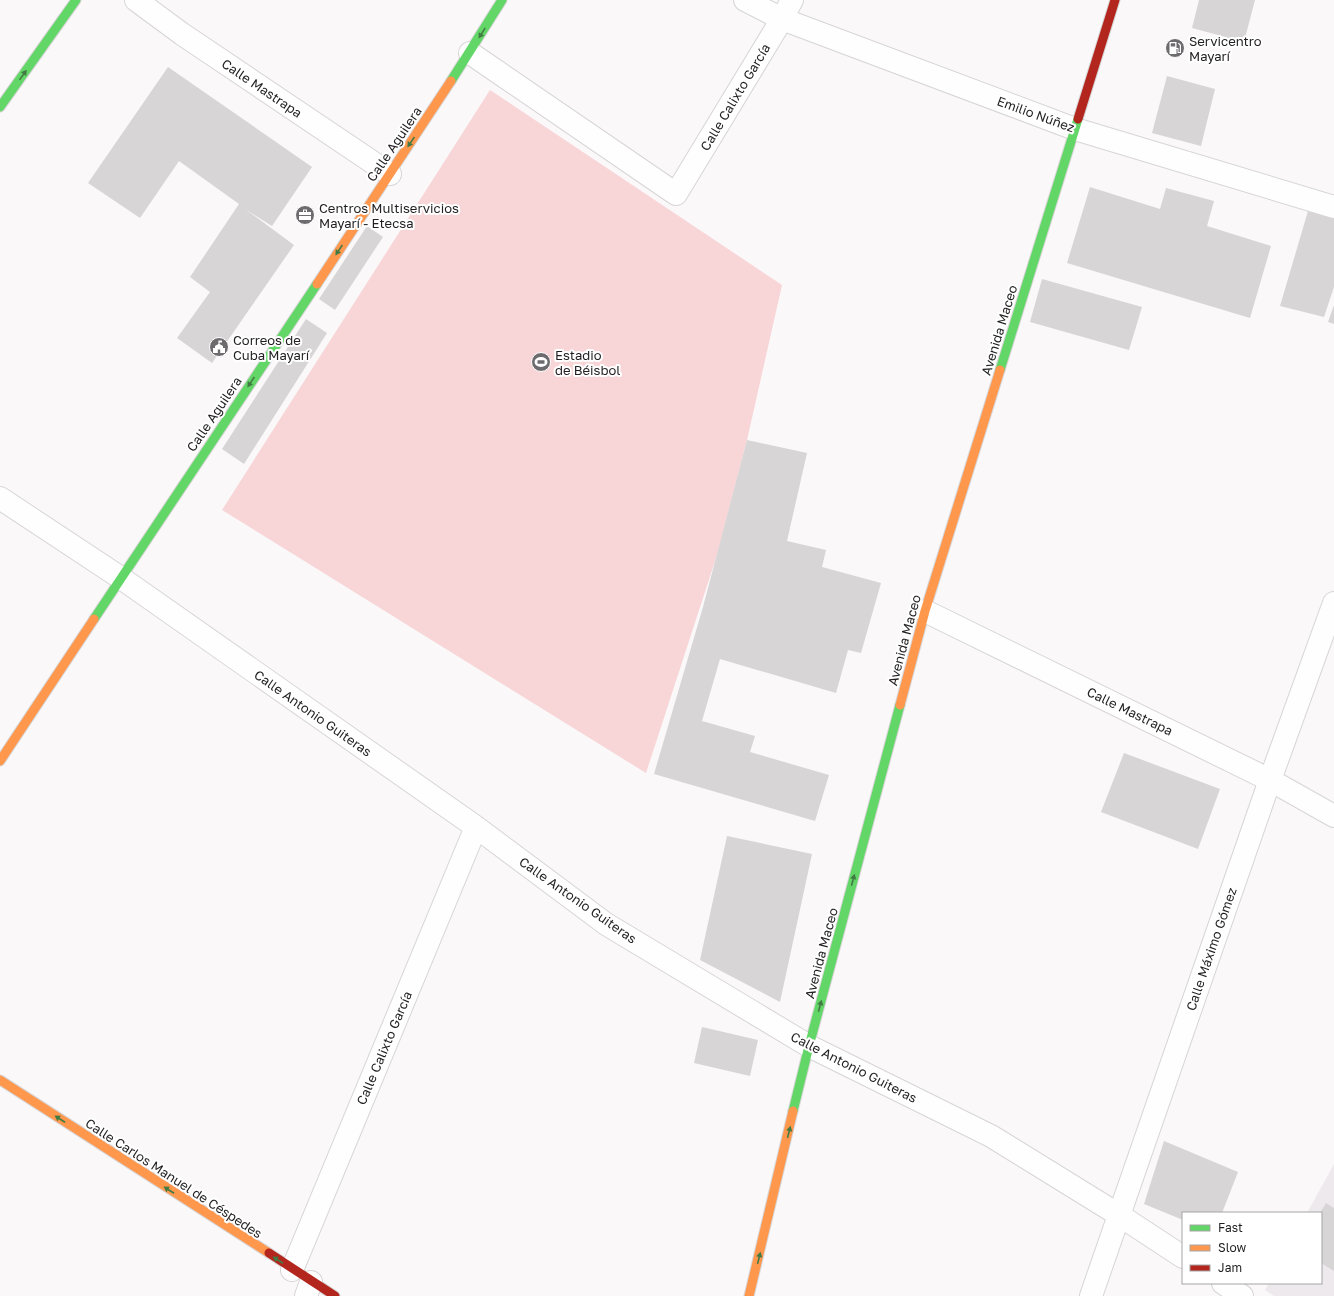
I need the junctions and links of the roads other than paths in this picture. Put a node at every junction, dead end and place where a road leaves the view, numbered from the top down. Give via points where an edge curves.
1 (76, 0) edge
2 (136, 0) edge
3 (502, 0) edge
4 (745, 0) edge
5 (792, 0) edge
6 (1115, 0) edge
7 (782, 19) junction
8 (470, 53) junction
9 (0, 107) edge
10 (1075, 129) junction
11 (390, 174) junction
12 (1334, 207) edge
13 (0, 498) edge
14 (121, 578) junction
15 (1334, 603) edge
16 (925, 611) junction
17 (0, 761) edge
18 (1270, 780) junction
19 (1334, 816) edge
20 (476, 827) junction
21 (810, 1046) junction
22 (0, 1080) edge
23 (1119, 1215) junction
24 (1182, 1256) edge
25 (292, 1270) junction
26 (1224, 1284) edge
27 (308, 1289) edge
28 (335, 1296) edge
29 (750, 1296) edge
30 (1091, 1296) edge
31 (1242, 1296) edge

9 -> 1 main road
2 - 11 street, Calle Mastrapa via 182,34
3 -> 8 main road, Calle Aguilera
4 - 7 street, Emilio Núñez
5 - 7 street, Calle Calixto García
6 - 10 main road, Avenida Maceo
7 - 8 street, Calle Calixto García via 676,194
7 - 10 street, Emilio Núñez
8 -> 11 main road, Calle Aguilera
10 - 12 street, Emilio Núñez
10 - 16 main road, Avenida Maceo
11 -> 14 main road, Calle Aguilera
13 - 14 street, Calle Antonio Guiteras
14 - 17 main road, Calle Aguilera
14 - 20 street, Calle Antonio Guiteras
15 - 18 street, Calle Máximo Gómez
16 - 18 street, Calle Mastrapa
21 -> 16 main road, Avenida Maceo
18 - 19 street, Calle Mastrapa
18 - 23 street, Calle Máximo Gómez
20 - 21 street, Calle Antonio Guiteras via 606,924
20 - 25 street, Calle Calixto García
21 - 23 street, Calle Antonio Guiteras via 991,1136
29 -> 21 main road, Avenida Maceo
25 -> 22 main road, Calle Carlos Manuel de Céspedes
23 - 24 street, Calle Antonio Guiteras
23 - 30 street, Calle Máximo Gómez
25 - 27 main road, Calle Carlos Manuel de Céspedes
26 - 31 street
27 - 28 main road, Calle Carlos Manuel de Céspedes

